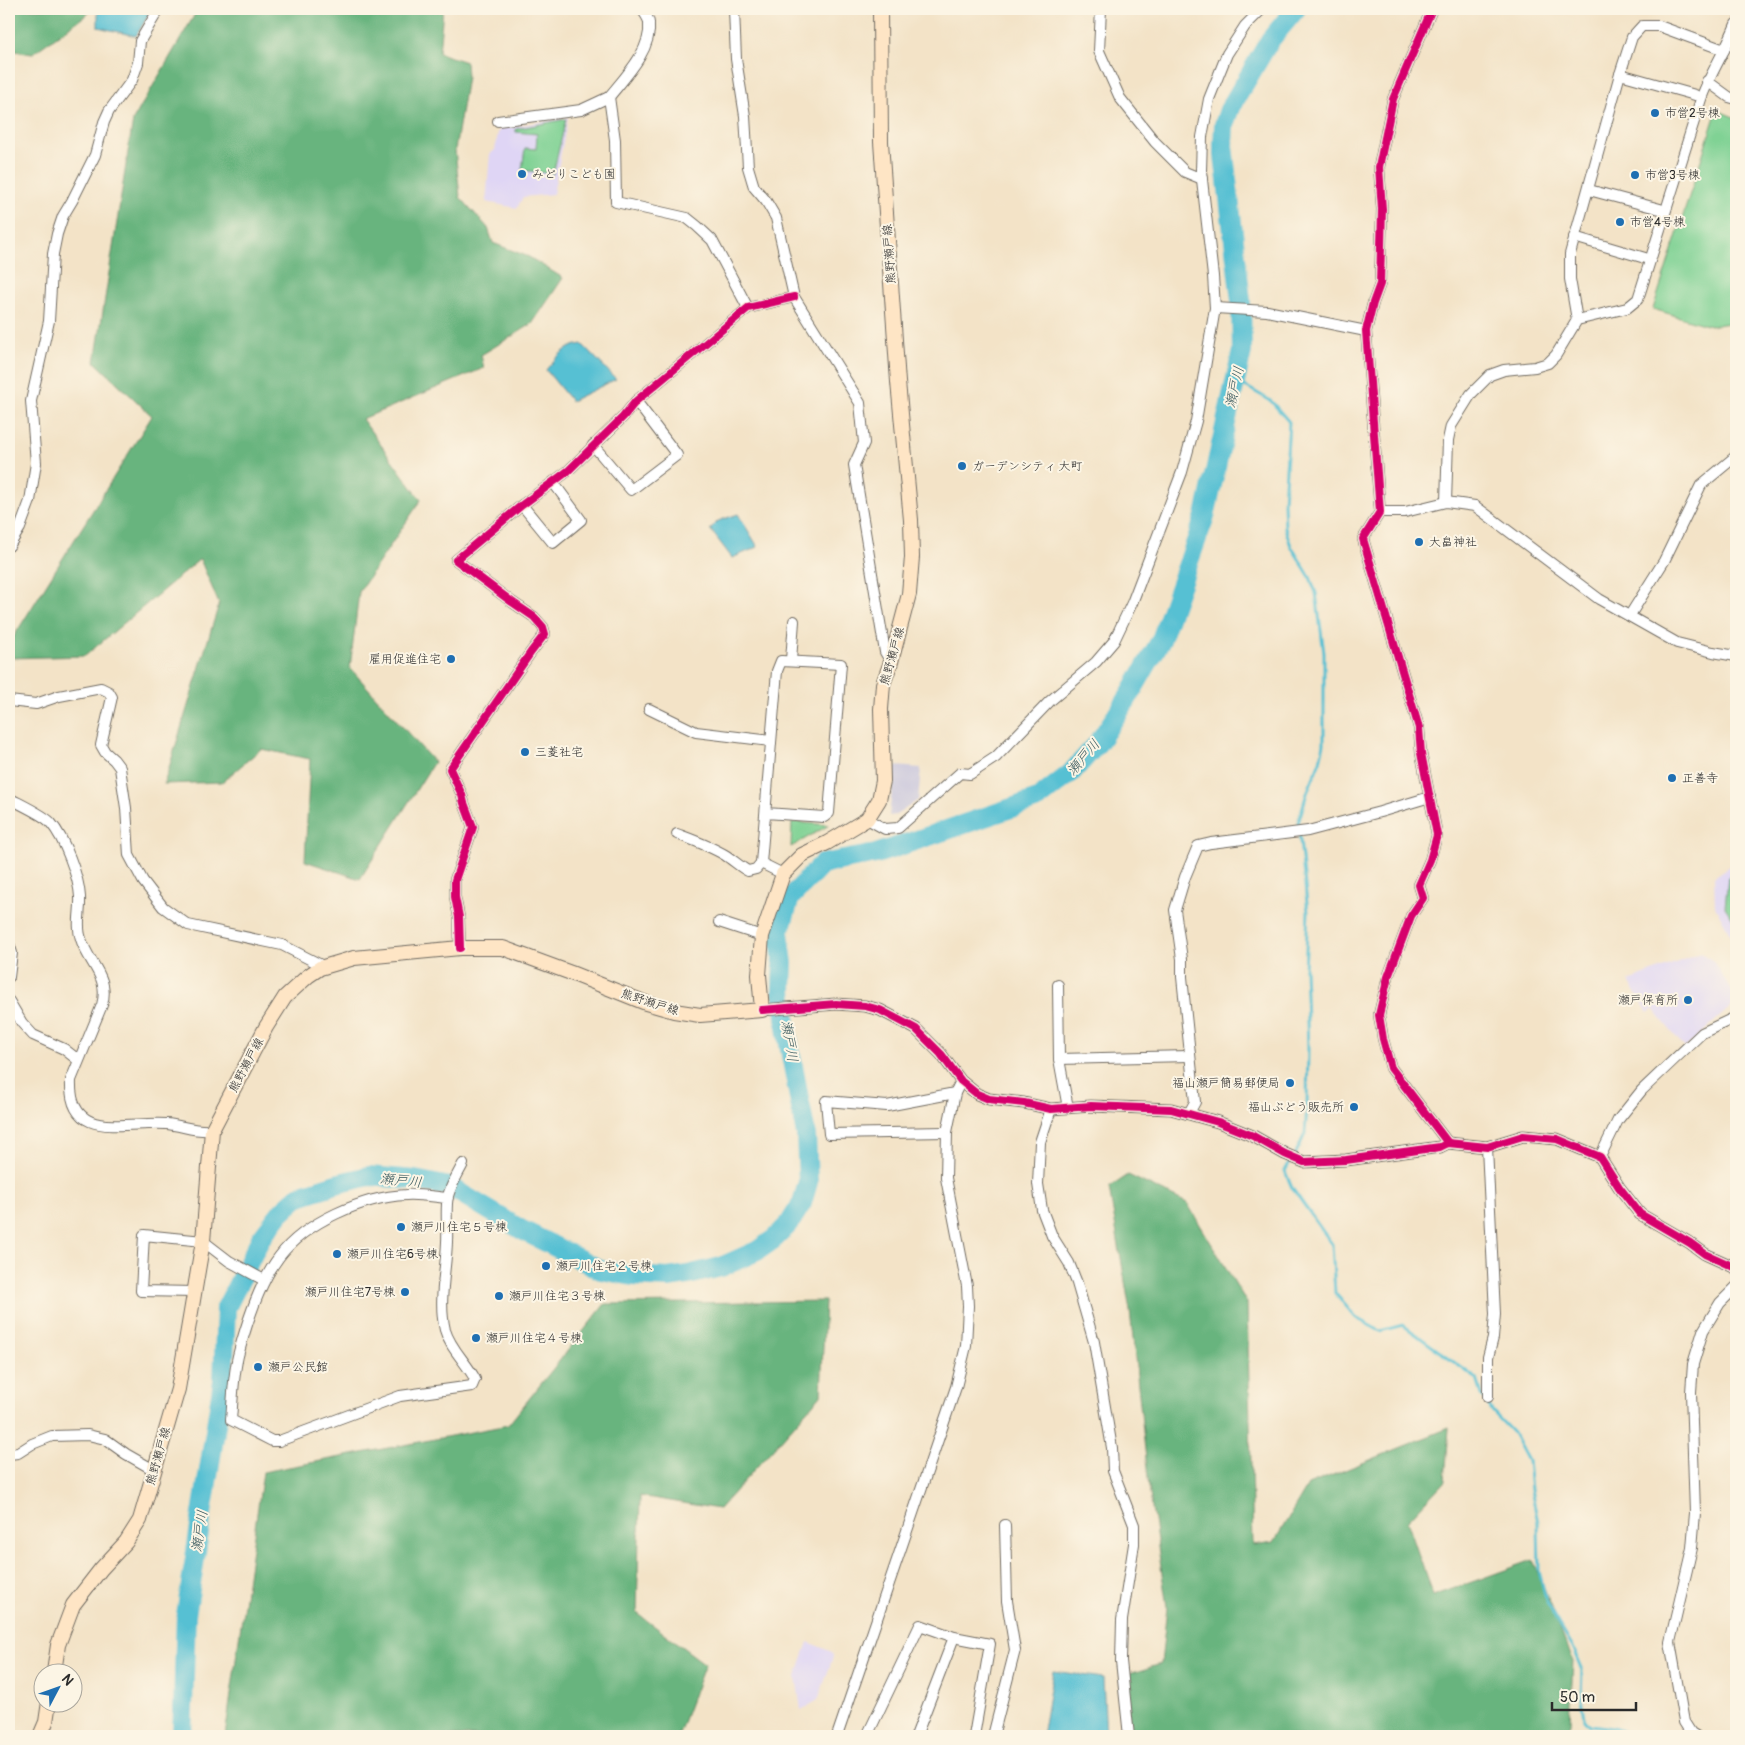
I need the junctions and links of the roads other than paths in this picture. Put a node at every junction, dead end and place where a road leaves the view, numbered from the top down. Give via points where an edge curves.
1 (159, 9) edge
2 (642, 9) edge
3 (734, 9) edge
4 (880, 9) edge
5 (1101, 9) edge
6 (1262, 9) edge
7 (1432, 9) edge
8 (1736, 24) edge
9 (1724, 50) junction
10 (1620, 74) junction
11 (1707, 81) junction
12 (1695, 96) dead end
13 (608, 97) junction
14 (1736, 99) edge
15 (498, 121) dead end
16 (1202, 179) junction
17 (1589, 190) junction
18 (1660, 209) dead end
19 (1574, 237) junction
20 (1645, 258) dead end
21 (794, 297) junction
22 (748, 308) junction
23 (1217, 308) junction
24 (1577, 320) junction
25 (1366, 331) junction
26 (636, 401) junction
27 (593, 444) junction
28 (1736, 456) edge
29 (553, 482) junction
30 (1446, 502) junction
31 (522, 505) junction
32 (1380, 512) junction
33 (9, 546) edge
34 (1630, 615) junction
35 (794, 621) dead end
36 (1736, 656) edge
37 (791, 660) junction
38 (891, 662) junction
39 (9, 702) edge
40 (649, 709) dead end
41 (771, 741) junction
42 (1430, 797) junction
43 (9, 798) edge
44 (766, 813) junction
45 (867, 818) junction
46 (677, 834) dead end
47 (761, 863) junction
48 (783, 874) junction
49 (719, 922) dead end
50 (762, 936) junction
51 (9, 944) edge
52 (460, 948) junction
53 (320, 968) junction
54 (9, 977) edge
55 (1058, 985) dead end
56 (9, 1001) edge
57 (767, 1010) junction
58 (1736, 1016) edge
59 (1189, 1056) junction
60 (1059, 1059) junction
61 (78, 1060) junction
62 (961, 1081) junction
63 (956, 1093) junction
64 (1068, 1108) junction
65 (1052, 1109) junction
66 (1189, 1113) junction
67 (212, 1130) junction
68 (948, 1132) junction
69 (1448, 1143) junction
70 (1488, 1147) junction
71 (1600, 1157) junction
72 (463, 1164) dead end
73 (449, 1194) junction
74 (203, 1241) junction
75 (1736, 1268) edge
76 (261, 1279) junction
77 (1736, 1288) edge
78 (195, 1292) junction
79 (1488, 1397) dead end
80 (9, 1454) edge
81 (154, 1470) junction
82 (1005, 1525) dead end
83 (954, 1637) junction
84 (55, 1662) edge
85 (48, 1712) edge
86 (40, 1736) edge
87 (837, 1736) edge
88 (867, 1736) edge
89 (916, 1736) edge
90 (974, 1736) edge
91 (993, 1736) edge
92 (1129, 1736) edge
93 (1696, 1736) edge

1 - 33 street via 140,41 132,80 109,111 95,155 57,234 49,321 31,401 36,463 30,501
2 - 13 street via 649,22 646,46
3 - 21 street via 748,167 754,187 776,218
4 - 38 main road, 熊野瀬戸線 via 881,142 912,557 909,594
5 - 16 street via 1099,52 1120,98 1155,142 1185,172
6 - 16 street via 1245,26 1227,54 1209,99 1202,137
7 - 25 street via 1393,99 1379,167 1382,209 1380,284
8 - 9 street
9 - 10 street via 1659,26 1642,26 1632,37
9 - 11 street
10 - 12 street
10 - 17 street
11 - 14 street
11 - 24 street via 1638,299 1627,308
13 - 15 street via 581,110
13 - 22 street via 615,140 616,202 688,218 698,226 712,240
16 - 23 street
17 - 18 street
17 - 19 street
19 - 20 street
19 - 24 street via 1570,279
21 - 22 street
21 - 38 street via 860,403 864,443 854,465 885,652
22 - 26 street
23 - 25 street via 1263,310
23 - 45 street via 1196,421 1182,472 1132,603 1114,641 996,756 970,774 960,773 898,828 885,830
24 - 30 street via 1548,363 1490,375 1471,394 1451,426
25 - 32 street
26 - 27 street via 624,417
26 - 27 street via 678,455 631,490
27 - 29 street
28 - 34 street via 1701,486 1664,561
29 - 31 street
29 - 31 street via 581,520 553,543
30 - 32 street via 1405,512
30 - 34 street via 1475,506 1599,599
31 - 52 street via 456,560 534,616 544,627 545,634 450,769 473,826 455,880
32 - 42 street via 1363,539 1364,548 1419,728
34 - 36 street via 1677,643
35 - 37 street
37 - 41 street via 781,661 777,671
37 - 44 street via 841,664 829,813 824,817
38 - 45 main road, 熊野瀬戸線 via 883,684 883,781 879,800
39 - 53 street via 36,704 101,688 109,692 112,697 101,745 120,768 129,855 148,888 163,907 188,925 282,945 319,964
40 - 41 street via 696,732
41 - 44 street
42 - 59 street via 1308,831 1198,846 1175,910
42 - 69 street via 1437,835 1419,885 1423,898 1411,916 1388,978 1379,1015 1391,1068
43 - 61 street via 51,822 78,879 80,936 104,983 105,995
44 - 47 street
45 - 48 main road, 熊野瀬戸線 via 802,855
46 - 47 street via 728,856 748,872 756,870
47 - 48 street
48 - 50 main road, 熊野瀬戸線
49 - 50 street
50 - 57 main road, 熊野瀬戸線 via 760,975
51 - 54 street via 12,953
52 - 53 main road, 熊野瀬戸線 via 354,958
52 - 57 main road, 熊野瀬戸線 via 503,948 674,1011 700,1015
53 - 67 main road, 熊野瀬戸線 via 285,997
55 - 60 street
56 - 61 street via 33,1035 64,1049
57 - 62 street via 848,1004 880,1010 916,1029 941,1054
58 - 71 street via 1702,1033 1642,1090 1618,1120
59 - 60 street
59 - 66 street via 1195,1102
60 - 64 street
61 - 67 street via 70,1093 84,1119 106,1125 167,1124 199,1132
62 - 63 street
62 - 65 street via 989,1100
63 - 68 street
63 - 68 street via 887,1106 826,1101 829,1134
64 - 65 street
64 - 66 street via 1171,1109
65 - 92 street via 1040,1142 1038,1184 1042,1210 1080,1292 1094,1342 1113,1471 1134,1525 1122,1620 1121,1662
66 - 69 street via 1254,1136 1304,1162 1346,1160 1440,1147
67 - 74 main road, 熊野瀬戸線
68 - 87 street via 946,1178 967,1286 966,1346 956,1387
69 - 70 street
70 - 71 street via 1523,1136 1557,1139
70 - 79 street via 1495,1314 1488,1357
71 - 75 street via 1640,1214 1705,1254
72 - 73 street
73 - 76 street via 407,1194 369,1200 333,1214 304,1233 279,1256
73 - 76 street via 442,1316 451,1344 475,1379 472,1386 400,1396 272,1441 231,1420 238,1354
74 - 76 street
74 - 78 main road, 熊野瀬戸線
74 - 78 street via 144,1235 141,1291
77 - 93 street via 1720,1303 1704,1331 1693,1364 1695,1513 1692,1548 1670,1642 1684,1722
78 - 81 main road, 熊野瀬戸線 via 178,1389
80 - 81 street via 18,1453 52,1436 88,1435 104,1439
81 - 84 main road, 熊野瀬戸線 via 140,1520 126,1542 73,1605 58,1645
82 - 91 street via 1007,1601 1016,1650
83 - 88 street via 920,1625
83 - 89 street
83 - 90 street via 990,1644
85 - 86 main road

